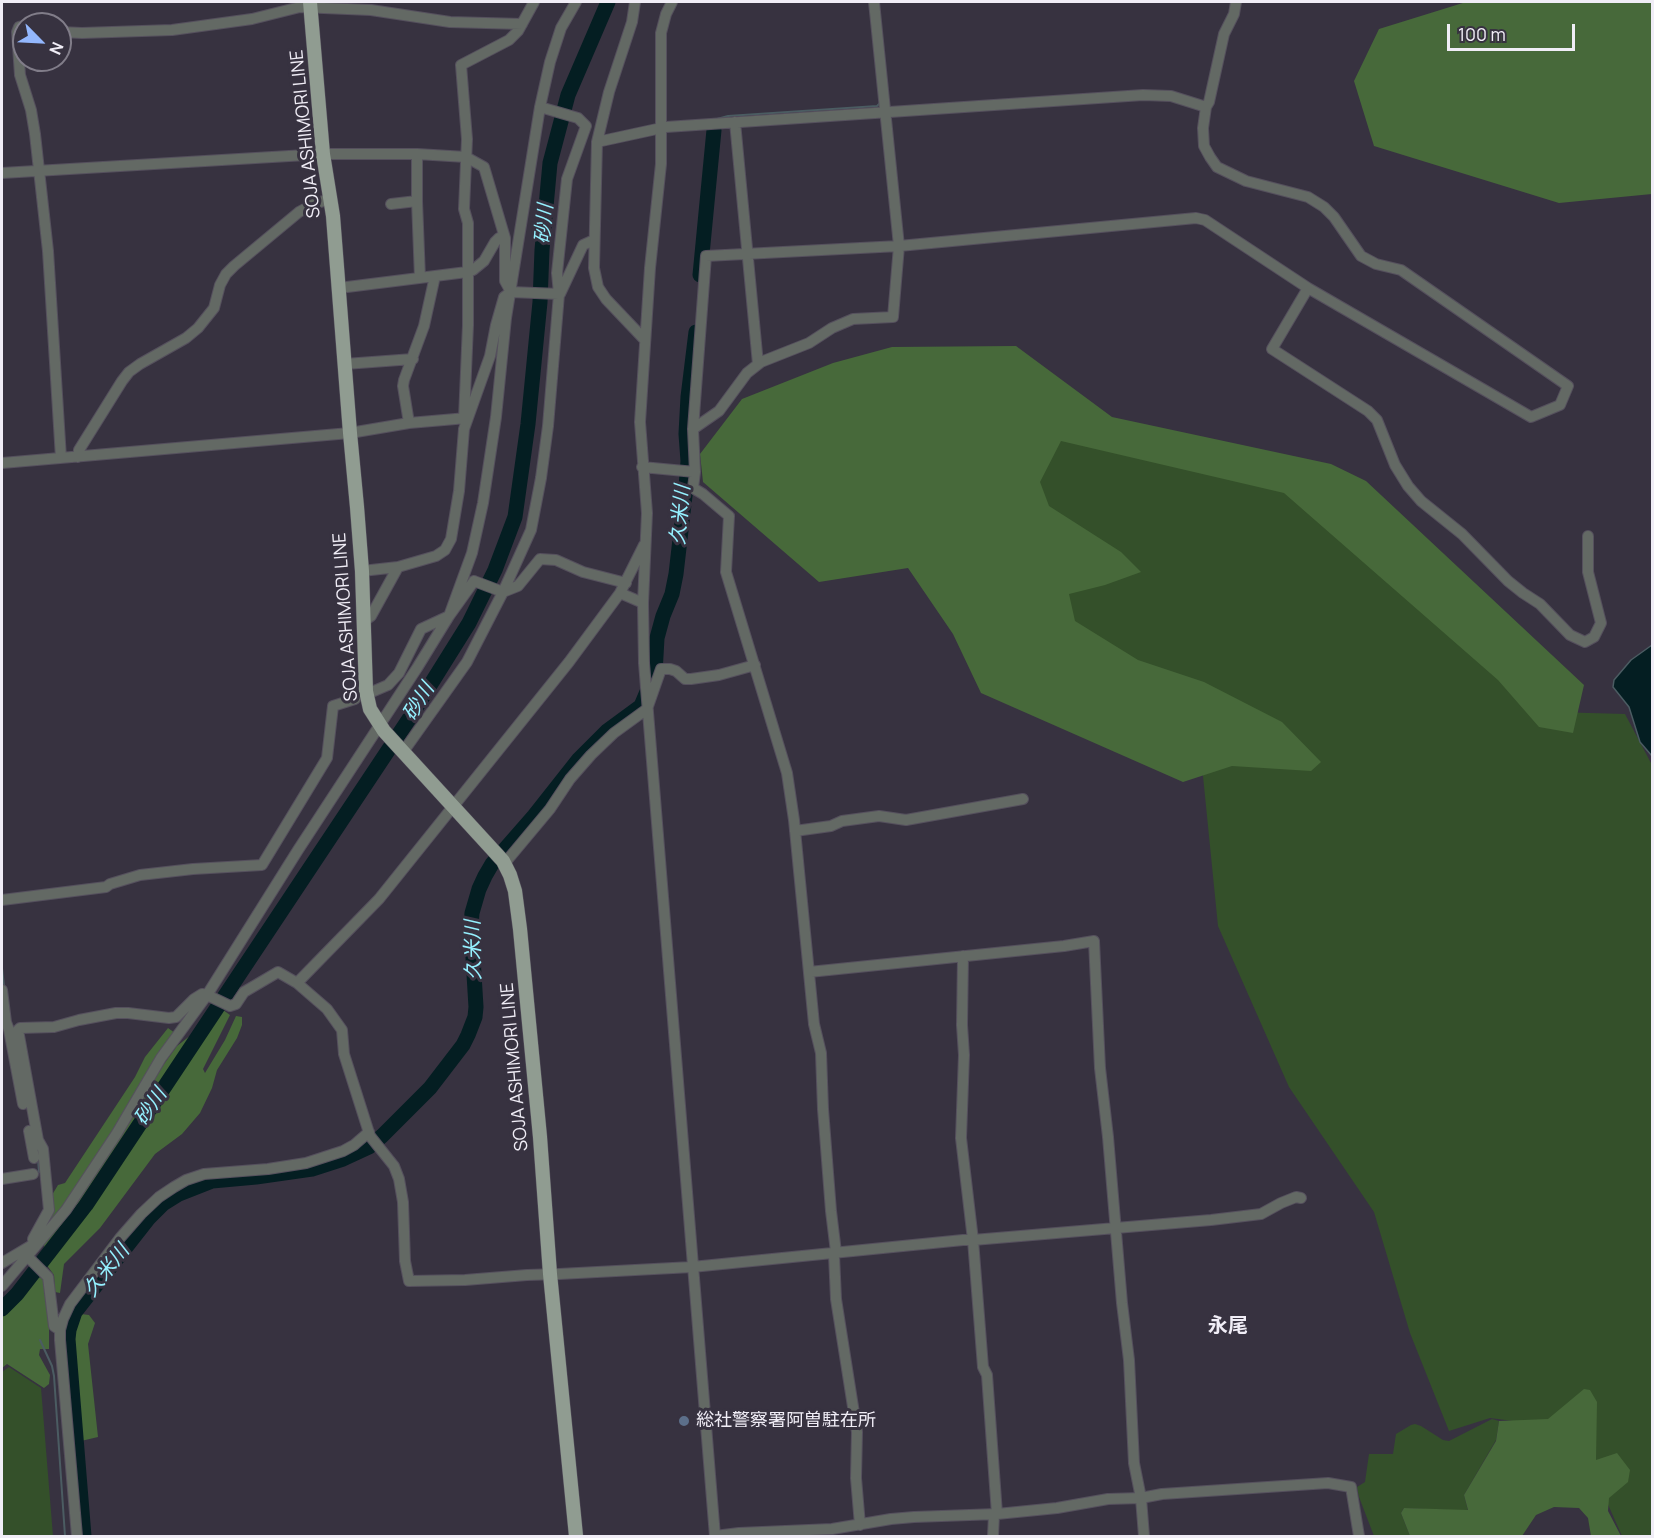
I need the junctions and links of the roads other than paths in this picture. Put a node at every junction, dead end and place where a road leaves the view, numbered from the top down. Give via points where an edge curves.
1 (534, 2) edge
2 (576, 2) edge
3 (635, 2) edge
4 (672, 2) edge
5 (874, 2) edge
6 (1236, 2) edge
7 (310, 4) edge
8 (522, 24) junction
9 (72, 33) edge
10 (20, 72) edge
11 (540, 107) junction
12 (1206, 107) junction
13 (886, 111) junction
14 (735, 122) junction
15 (586, 126) junction
16 (662, 128) junction
17 (597, 142) junction
18 (323, 154) junction
19 (417, 154) junction
20 (597, 156) junction
21 (466, 157) junction
22 (38, 171) junction
23 (2, 173) edge
24 (330, 199) junction
25 (417, 201) junction
26 (392, 204) dead end
27 (505, 238) junction
28 (594, 240) junction
29 (899, 246) junction
30 (748, 254) junction
31 (466, 272) junction
32 (435, 276) junction
33 (420, 278) junction
34 (339, 288) junction
35 (1308, 288) junction
36 (511, 292) junction
37 (560, 294) junction
38 (645, 339) junction
39 (413, 358) junction
40 (345, 364) junction
41 (758, 364) junction
42 (465, 418) junction
43 (409, 423) junction
44 (693, 429) junction
45 (350, 433) junction
46 (78, 457) junction
47 (61, 458) junction
48 (2, 463) edge
49 (642, 466) junction
50 (690, 471) junction
51 (1588, 536) dead end
52 (646, 542) junction
53 (469, 562) junction
54 (398, 567) junction
55 (362, 571) junction
56 (474, 581) junction
57 (623, 588) junction
58 (503, 592) junction
59 (643, 603) junction
60 (449, 616) junction
61 (364, 621) junction
62 (755, 664) junction
63 (374, 691) dead end
64 (355, 699) dead end
65 (647, 704) junction
66 (382, 728) junction
67 (401, 750) junction
68 (1023, 799) dead end
69 (452, 806) junction
70 (795, 831) junction
71 (501, 859) junction
72 (2, 900) edge
73 (963, 956) junction
74 (809, 972) junction
75 (297, 984) junction
76 (2, 990) edge
77 (211, 996) junction
78 (10, 1028) edge
79 (370, 1134) junction
80 (34, 1158) dead end
81 (33, 1174) dead end
82 (2, 1179) edge
83 (1301, 1198) dead end
84 (1115, 1228) junction
85 (973, 1240) junction
86 (31, 1252) junction
87 (836, 1252) junction
88 (2, 1263) edge
89 (692, 1267) junction
90 (550, 1274) junction
91 (2, 1286) edge
92 (60, 1330) junction
93 (1141, 1498) junction
94 (996, 1514) junction
95 (860, 1525) junction
96 (77, 1536) edge
97 (576, 1536) edge
98 (715, 1536) edge
99 (993, 1536) edge
100 (1144, 1536) edge
101 (1359, 1536) edge

1 - 8 street
2 - 11 street via 561,28
3 - 17 street
4 - 16 street via 662,33
5 - 13 street
6 - 12 street
7 - 8 street via 450,22
7 - 9 street via 252,19 172,30
7 - 18 main road, SOJA ASHIMORI LINE
8 - 21 street via 509,40 461,65
10 - 22 street via 31,110
11 - 15 street via 578,118
11 - 36 street
12 - 13 street via 1172,96 1143,95
12 - 35 street via 1204,146 1217,167 1246,181 1308,197 1334,217 1361,256 1401,270 1568,386 1560,405 1531,417
13 - 14 street
13 - 29 street
14 - 16 street
14 - 30 street
15 - 20 street via 581,148 584,154
15 - 37 street via 567,179 557,273
16 - 17 street
16 - 38 street
17 - 20 street
18 - 19 street
18 - 22 street
18 - 24 main road, SOJA ASHIMORI LINE
19 - 21 street
19 - 25 street
20 - 28 street
21 - 27 street via 484,167
21 - 31 street
22 - 23 street
22 - 47 street via 48,251
24 - 34 main road, SOJA ASHIMORI LINE
24 - 46 street via 299,212 234,266 220,285 214,308 198,328 129,372
25 - 26 street
25 - 33 street
27 - 31 street via 499,238 484,261
27 - 36 street via 505,281
28 - 37 street via 583,244
28 - 38 street via 598,287
29 - 30 street
29 - 35 street via 1196,218 1205,220
29 - 41 street via 893,316 853,319
30 - 41 street
30 - 44 street via 706,256
31 - 32 street
31 - 42 street
32 - 33 street
32 - 39 street
33 - 34 street
34 - 40 main road, SOJA ASHIMORI LINE
35 - 51 street via 1272,349 1368,411 1377,420 1395,465 1421,501 1462,534 1508,581 1540,604 1570,636 1585,642 1594,638 1601,623 1588,572
36 - 37 street
36 - 42 street via 504,297 489,356
36 - 53 street via 483,503
37 - 58 street via 537,499 531,530
38 - 49 street via 640,422
39 - 40 street
39 - 43 street via 403,386
40 - 45 main road, SOJA ASHIMORI LINE
41 - 44 street via 719,411
42 - 43 street
42 - 54 street via 451,539 436,556
43 - 45 street
44 - 50 street
45 - 46 street
45 - 55 main road, SOJA ASHIMORI LINE
46 - 47 street
47 - 48 street
49 - 50 street
49 - 52 street
50 - 62 street via 693,488 729,516 726,572
52 - 57 street
52 - 59 street
53 - 56 street
53 - 60 street
54 - 55 street
54 - 61 street via 371,616
55 - 61 main road, SOJA ASHIMORI LINE
56 - 58 street
56 - 60 street
57 - 58 street via 556,560 540,559 518,586
57 - 59 street
57 - 69 street via 569,662
58 - 67 street via 467,662
59 - 65 street
60 - 63 street via 422,629 399,674
60 - 66 street
61 - 66 main road, SOJA ASHIMORI LINE via 366,691 370,709
62 - 65 street via 691,679 661,669
62 - 70 street via 787,773
64 - 72 street via 333,706 327,758 262,865 140,875 106,887
65 - 71 street via 591,755 550,809
65 - 89 street
66 - 67 main road, SOJA ASHIMORI LINE
66 - 77 street via 298,850
67 - 69 main road, SOJA ASHIMORI LINE
68 - 70 street via 906,820 879,816
69 - 71 main road, SOJA ASHIMORI LINE
69 - 75 street via 379,898
70 - 74 street
71 - 90 main road, SOJA ASHIMORI LINE via 515,891 520,929
73 - 74 street
73 - 84 street via 1094,941 1100,1068
73 - 85 street via 961,1138
74 - 87 street via 821,1053
75 - 77 street via 278,972 244,992 236,1004 230,1006
75 - 79 street via 327,1009 342,1030 344,1054
76 - 78 street
77 - 78 street via 202,994 176,1017 116,1013 54,1027
77 - 86 street via 161,1058 66,1210
78 - 80 street
78 - 86 street via 43,1149 49,1210 33,1239
79 - 90 street via 399,1179 409,1281
79 - 92 street via 320,1159 268,1169 204,1174 174,1187 159,1197 120,1238 70,1304
81 - 82 street
83 - 84 street via 1261,1214
84 - 85 street
84 - 93 street via 1129,1360 1134,1463
85 - 87 street
85 - 94 street
86 - 88 street
86 - 91 street
86 - 92 street via 48,1276 54,1326
87 - 89 street
87 - 95 street via 836,1299 857,1431
89 - 90 street
89 - 98 street
90 - 97 main road, SOJA ASHIMORI LINE
92 - 96 street
93 - 94 street via 1108,1498
93 - 100 street
93 - 101 street via 1285,1485 1328,1483 1351,1487
94 - 95 street via 914,1517
94 - 99 street
95 - 98 street

